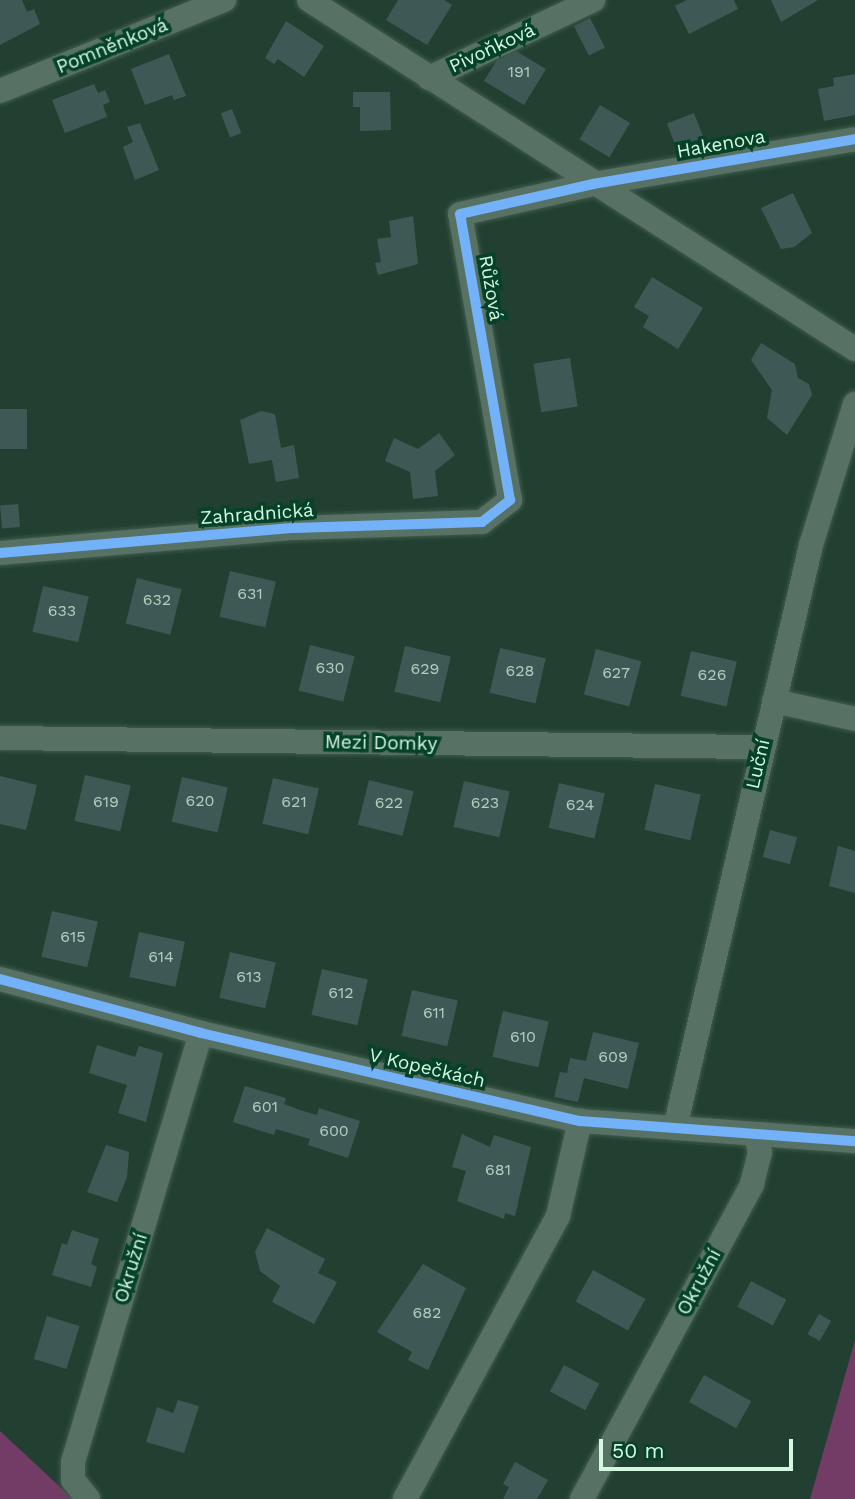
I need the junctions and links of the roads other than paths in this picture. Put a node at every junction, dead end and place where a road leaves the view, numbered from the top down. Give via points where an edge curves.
1 (224, 0) edge
2 (309, 0) edge
3 (593, 0) edge
4 (429, 78) junction
5 (0, 91) edge
6 (855, 139) edge
7 (593, 184) junction
8 (855, 349) edge
9 (855, 404) edge
10 (510, 500) joint
11 (0, 553) edge
12 (774, 701) junction
13 (855, 719) edge
14 (0, 738) edge
15 (761, 747) junction
16 (0, 979) edge
17 (201, 1033) junction
18 (580, 1121) junction
19 (675, 1128) junction
20 (756, 1135) junction
21 (855, 1141) edge
22 (88, 1499) edge
23 (405, 1499) edge
24 (582, 1499) edge

1 - 5 street, Pomněnková
2 - 4 street
3 - 4 street, Pivoňková
4 - 7 street
6 - 7 street, Hakenova
7 - 8 street
7 - 10 street, Růžová via 460,214
9 - 12 street, Luční via 811,545
10 - 11 street, Zahradnická via 482,522 293,527
12 - 13 street
12 - 15 street, Luční
14 - 15 street, Mezi Domky
15 - 19 street, Luční
16 - 17 street, V Kopečkách
17 - 18 street, V Kopečkách
17 - 22 street, Okružní via 73,1462 73,1480
18 - 19 street, V Kopečkách
18 - 23 street via 558,1216
19 - 20 street, V Kopečkách
20 - 21 street, V Kopečkách
20 - 24 street, Okružní via 760,1153 752,1184

